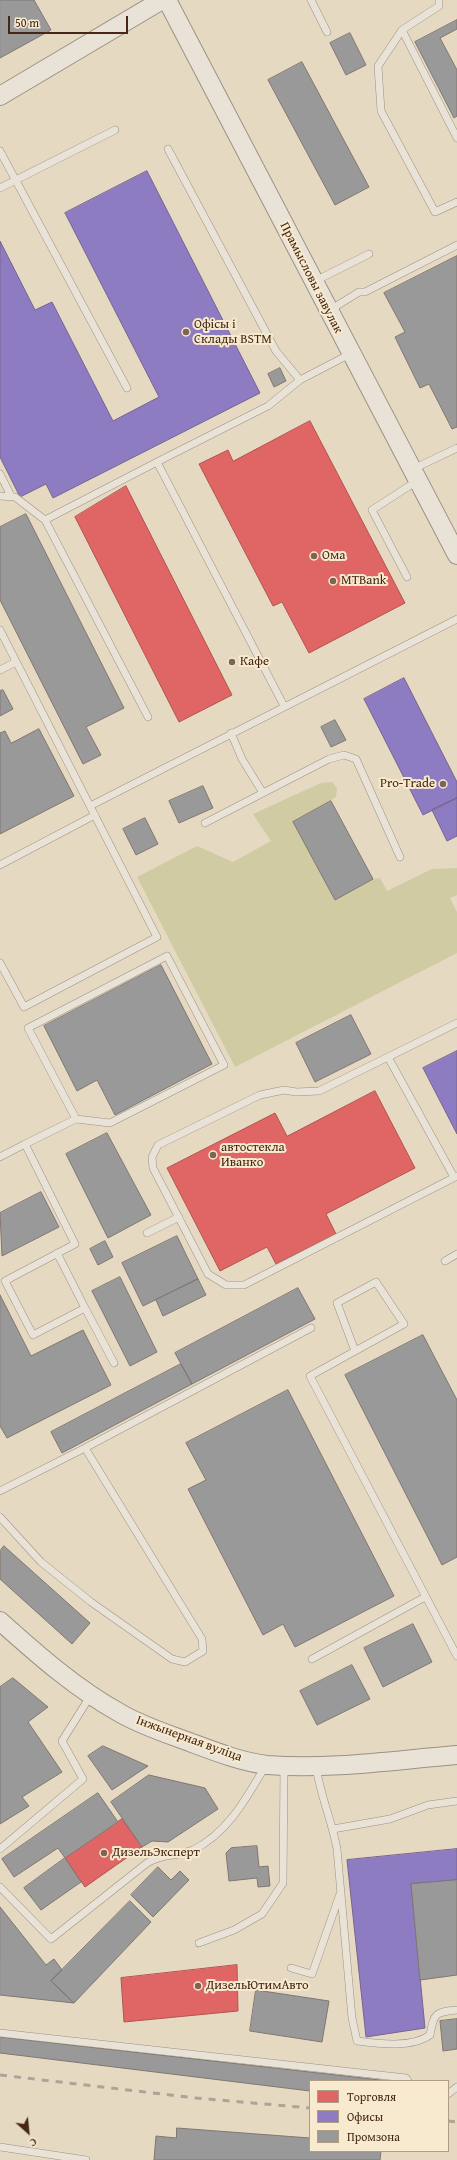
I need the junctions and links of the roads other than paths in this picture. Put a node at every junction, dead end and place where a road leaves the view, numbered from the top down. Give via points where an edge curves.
1 (162, 0) edge
2 (167, 0) edge
3 (311, 0) edge
4 (439, 0) edge
5 (402, 30) junction
6 (327, 32) dead end
7 (0, 96) edge
8 (115, 130) dead end
9 (457, 138) edge
10 (168, 148) dead end
11 (0, 151) edge
12 (16, 181) junction
13 (0, 188) edge
14 (457, 202) edge
15 (457, 245) edge
16 (369, 254) dead end
17 (313, 282) junction
18 (328, 311) junction
19 (350, 354) junction
20 (300, 380) junction
21 (127, 388) dead end
22 (457, 448) edge
23 (157, 462) junction
24 (0, 474) edge
25 (414, 475) junction
26 (0, 496) edge
27 (11, 496) junction
28 (45, 520) junction
29 (457, 555) edge
30 (407, 577) dead end
31 (457, 619) edge
32 (0, 630) edge
33 (16, 662) junction
34 (0, 670) edge
35 (284, 706) junction
36 (148, 717) dead end
37 (231, 733) junction
38 (263, 793) junction
39 (90, 806) junction
40 (95, 815) junction
41 (205, 823) dead end
42 (400, 857) dead end
43 (0, 865) edge
44 (0, 963) edge
45 (457, 1023) edge
46 (388, 1057) junction
47 (76, 1119) junction
48 (25, 1144) junction
49 (0, 1157) edge
50 (455, 1176) edge
51 (179, 1217) junction
52 (147, 1233) dead end
53 (57, 1253) junction
54 (457, 1254) edge
55 (445, 1260) dead end
56 (85, 1308) junction
57 (311, 1328) dead end
58 (355, 1351) junction
59 (114, 1363) dead end
60 (84, 1448) junction
61 (0, 1491) edge
62 (0, 1517) edge
63 (425, 1597) junction
64 (0, 1622) edge
65 (457, 1656) edge
66 (312, 1659) dead end
67 (91, 1695) junction
68 (457, 1755) edge
69 (266, 1765) junction
70 (284, 1765) junction
71 (316, 1765) junction
72 (457, 1802) edge
73 (333, 1829) junction
74 (0, 1849) edge
75 (0, 1887) edge
76 (341, 1890) junction
77 (199, 1944) dead end
78 (291, 1968) dead end
79 (457, 2010) edge
80 (0, 2033) edge
81 (407, 2080) edge
82 (457, 2087) edge
83 (449, 2093) edge
84 (0, 2147) edge
85 (52, 2157) edge
86 (86, 2160) edge

1 - 7 street
2 - 17 street, Прамысловы завулак
3 - 6 lane
4 - 5 lane via 439,6
5 - 9 lane
5 - 14 lane via 378,66 380,111 435,212
8 - 12 lane
10 - 20 lane via 276,351
11 - 12 lane
12 - 13 lane
12 - 21 lane
15 - 18 lane via 365,292 359,292
16 - 17 lane
17 - 18 street, Прамысловы завулак
18 - 19 street, Прамысловы завулак
19 - 20 lane
19 - 25 street, Прамысловы завулак
20 - 23 lane via 268,406
22 - 25 lane
23 - 28 lane
23 - 35 lane
24 - 27 lane
25 - 29 street, Прамысловы завулак
25 - 30 lane via 372,510
26 - 27 lane
27 - 28 lane
28 - 36 lane
31 - 35 lane
32 - 33 lane
33 - 34 lane
33 - 39 lane
35 - 37 lane
37 - 38 lane via 242,759
37 - 39 lane
38 - 41 lane
38 - 42 lane via 329,759 344,755 356,759
39 - 40 lane
40 - 43 lane
40 - 44 lane via 157,937 24,1007
45 - 46 lane
46 - 50 lane
46 - 51 lane via 319,1091 284,1090 260,1095 158,1145 152,1156 153,1168
47 - 47 lane via 110,1123 224,1065 167,956 28,1028
47 - 48 lane
48 - 49 lane
48 - 53 lane via 75,1244
50 - 51 lane via 244,1285 226,1286 208,1274
51 - 52 lane
53 - 56 lane
53 - 56 lane via 5,1281 32,1335
54 - 55 lane
56 - 59 lane
57 - 60 lane
58 - 58 lane via 404,1324 376,1282 337,1303
58 - 63 lane via 310,1376
60 - 61 lane
60 - 62 lane via 202,1639 203,1651 185,1662 172,1659 91,1602 41,1562
63 - 65 lane
63 - 66 lane
64 - 67 street, Інжынерная вуліца
67 - 69 street, Інжынерная вуліца via 150,1727 214,1751
67 - 74 lane via 62,1741 82,1779
68 - 71 street, Інжынерная вуліца
69 - 70 street, Інжынерная вуліца
69 - 75 lane via 240,1807 212,1839 194,1849 157,1857 147,1863 51,1939
70 - 71 street, Інжынерная вуліца
70 - 77 lane via 283,1883 262,1914 234,1930
71 - 73 lane via 319,1790
72 - 73 lane via 428,1805 390,1819
73 - 76 lane
76 - 78 lane via 312,1974
76 - 79 lane via 352,2018 357,2041 396,2043 423,2040 430,2035 435,2016 440,2012
80 - 81 lane
82 - 83 lane
84 - 85 lane
85 - 86 lane

